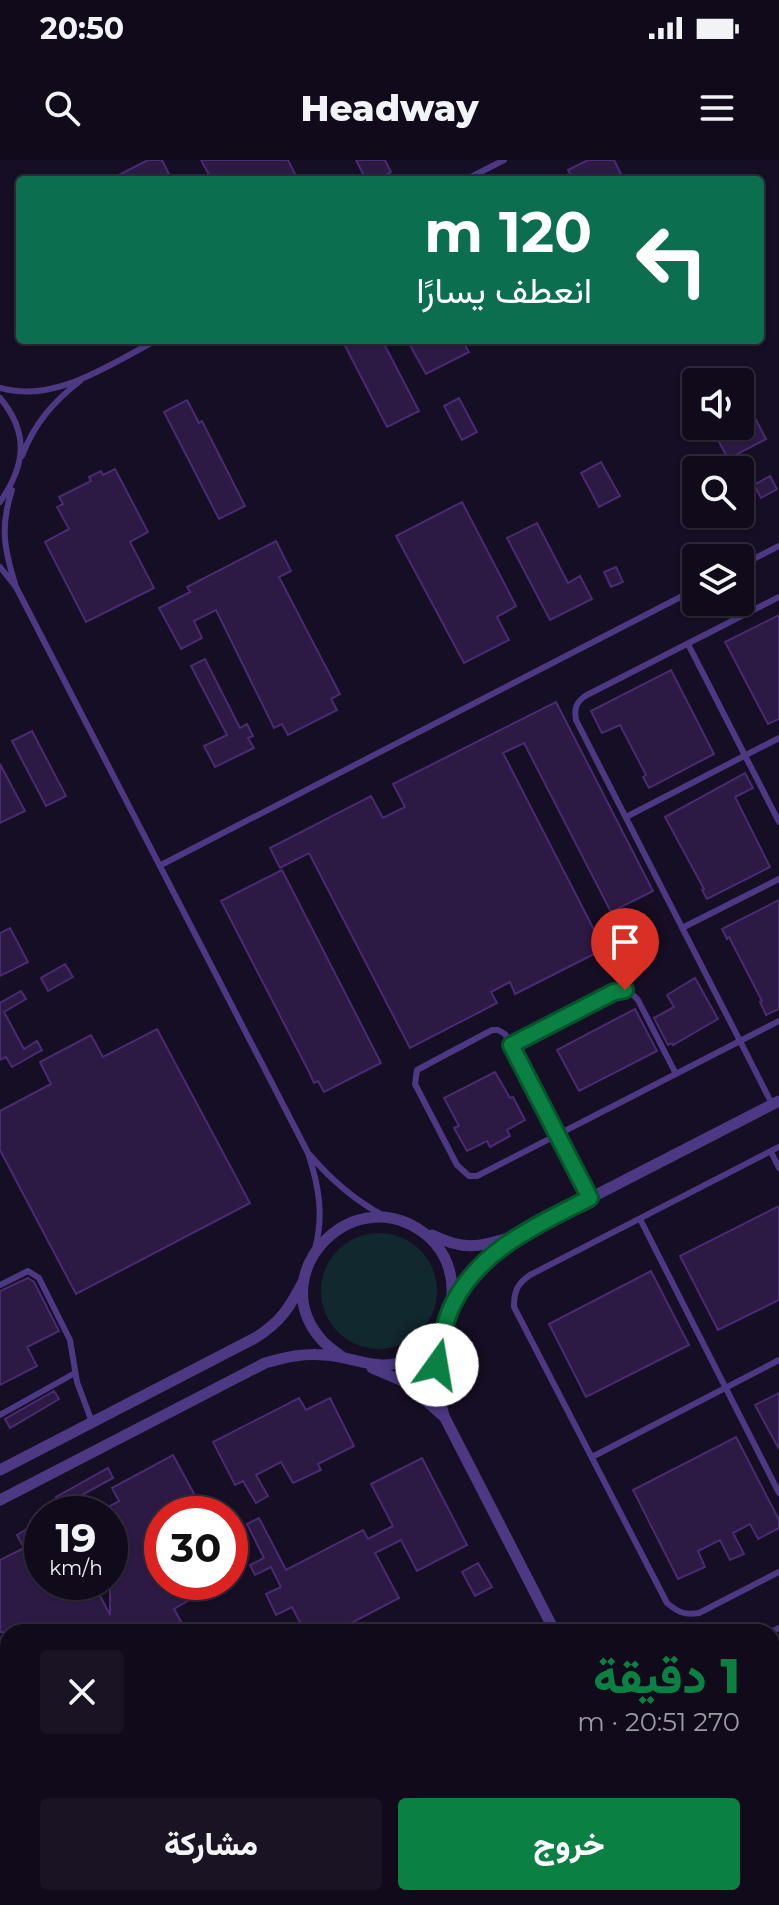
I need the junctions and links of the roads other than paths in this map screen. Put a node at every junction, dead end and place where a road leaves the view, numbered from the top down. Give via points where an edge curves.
1 (504, 160) edge
2 (473, 176) edge
3 (149, 344) edge
4 (86, 377) junction
5 (0, 388) edge
6 (0, 398) edge
7 (21, 458) junction
8 (15, 481) junction
9 (0, 502) edge
10 (779, 546) edge
11 (754, 559) edge
12 (0, 567) edge
13 (16, 587) junction
14 (682, 596) edge
15 (779, 597) edge
16 (688, 644) junction
17 (779, 738) edge
18 (745, 755) junction
19 (626, 817) junction
20 (779, 822) edge
21 (161, 865) junction
22 (779, 879) edge
23 (682, 928) junction
24 (779, 1021) edge
25 (740, 1041) junction
26 (511, 1045) junction
27 (676, 1074) junction
28 (776, 1102) edge
29 (557, 1135) junction
30 (779, 1147) edge
31 (771, 1152) junction
32 (308, 1153) junction
33 (779, 1168) edge
34 (590, 1198) junction
35 (388, 1217) junction
36 (640, 1219) junction
37 (419, 1229) junction
38 (526, 1231) junction
39 (313, 1253) junction
40 (304, 1279) junction
41 (0, 1285) edge
42 (452, 1305) junction
43 (448, 1319) junction
44 (344, 1358) junction
45 (779, 1360) edge
46 (359, 1363) junction
47 (75, 1373) junction
48 (726, 1388) junction
49 (0, 1415) edge
50 (444, 1416) junction
51 (92, 1422) junction
52 (592, 1457) junction
53 (0, 1470) edge
54 (779, 1493) edge
55 (0, 1500) edge
56 (779, 1572) edge
57 (551, 1624) edge

1 - 2 lane
3 - 4 lane
4 - 5 lane via 28,393
4 - 7 lane via 43,416
6 - 7 lane via 20,434
7 - 8 lane
8 - 9 lane
8 - 13 lane via 3,528
10 - 11 lane
12 - 13 lane
13 - 21 lane
14 - 21 lane
15 - 16 lane
16 - 18 lane
16 - 19 lane via 577,703 576,720
17 - 18 lane
18 - 19 lane
18 - 20 lane
19 - 23 lane
21 - 32 lane
22 - 23 lane
23 - 25 lane
24 - 25 lane
25 - 27 lane
25 - 28 lane
26 - 27 lane via 625,990 638,1000
26 - 29 lane
26 - 29 lane via 505,1034 492,1030 422,1066 415,1084 457,1165 469,1176
27 - 29 lane
28 - 34 street
29 - 34 lane
30 - 31 lane
31 - 33 lane
31 - 36 lane
32 - 35 lane via 355,1200
32 - 39 lane via 322,1217
34 - 38 street
35 - 37 street
35 - 39 street via 359,1219 333,1232
36 - 48 lane
36 - 52 lane via 530,1275 518,1283 514,1294 514,1307
37 - 38 street via 451,1245 474,1247
37 - 42 street via 447,1262
38 - 42 street via 481,1266
39 - 40 street
40 - 44 street via 306,1310 320,1338
40 - 51 street via 276,1325
41 - 47 lane via 28,1271 36,1274 70,1340
42 - 43 street
43 - 46 street via 434,1342 412,1358 386,1366
43 - 50 street via 436,1388
44 - 46 street
44 - 55 street via 295,1354 265,1363
45 - 48 lane
46 - 50 street via 405,1382
47 - 49 lane
47 - 51 lane
48 - 52 lane
48 - 54 lane
50 - 57 street
51 - 53 street
52 - 56 lane via 667,1603 678,1612 699,1613

